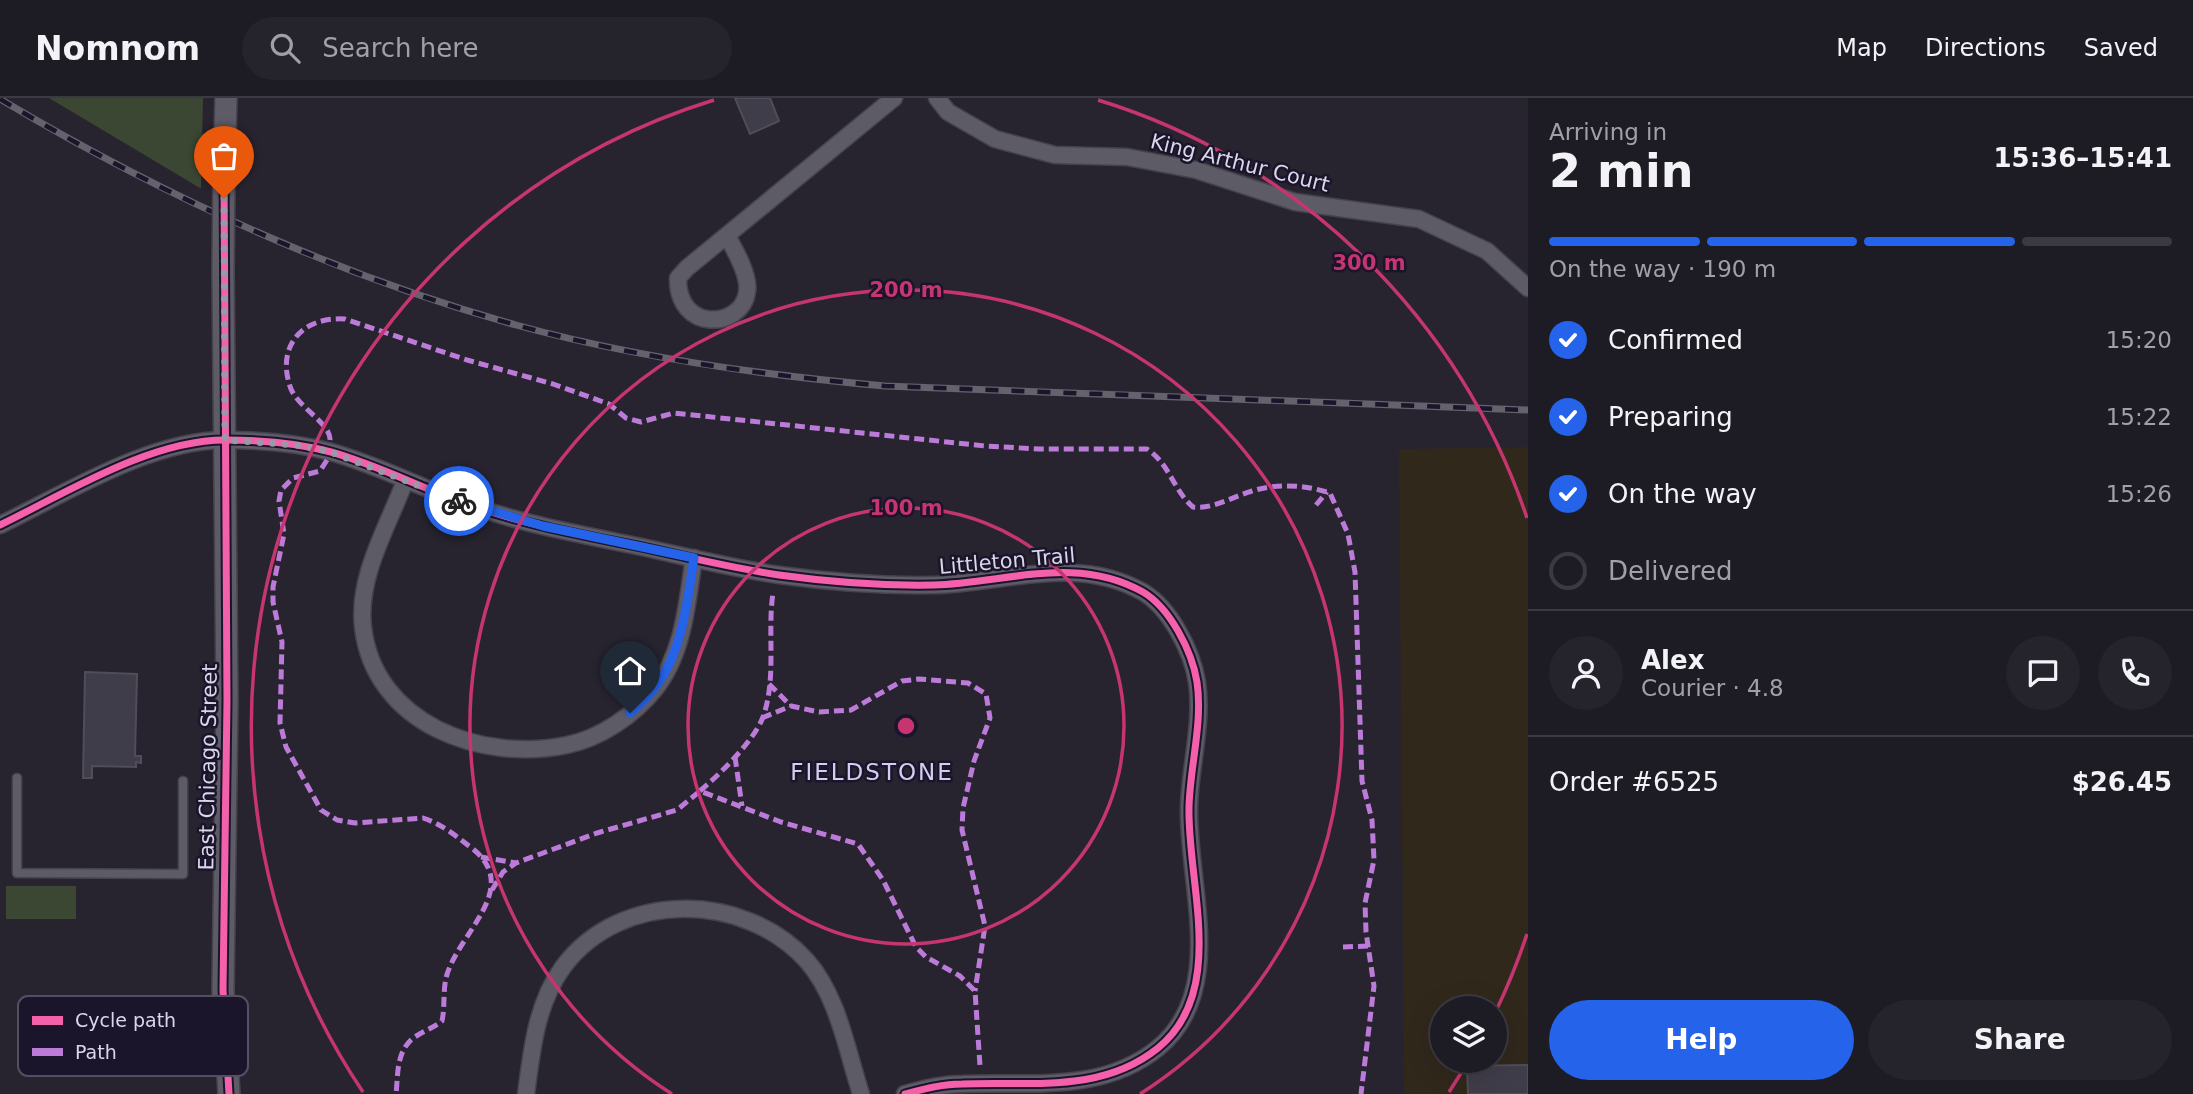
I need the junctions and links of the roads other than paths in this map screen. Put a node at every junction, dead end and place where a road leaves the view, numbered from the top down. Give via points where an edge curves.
1 (226, 98) edge
2 (894, 98) edge
3 (937, 98) edge
4 (727, 236) junction
5 (1528, 288) edge
6 (225, 440) junction
7 (405, 481) junction
8 (0, 525) edge
9 (694, 558) junction
10 (18, 778) dead end
11 (183, 781) dead end
12 (223, 996) edge
13 (228, 1076) edge
14 (229, 1094) edge
15 (526, 1094) edge
16 (861, 1094) edge
17 (905, 1094) edge

1 - 6 main road, East Chicago Street, bridge
2 - 4 street
3 - 5 street, King Arthur Court via 948,112 995,139 1055,155 1127,157 1195,170 1295,202 1419,219 1487,251
4 - 4 street via 748,290 742,307 730,316 701,318 688,312 678,295 678,278
6 - 7 street, Littleton Trail via 328,451
6 - 8 street, Littleton Trail via 198,442 133,461
6 - 12 main road, East Chicago Street
7 - 9 street, Littleton Trail via 543,526
7 - 9 street via 367,577 363,628 386,687 404,709 428,726 465,740 513,748 568,745 594,736 641,704 676,654
9 - 17 street, Littleton Trail via 776,575 893,585 988,581 1065,570 1091,572 1151,598 1191,658 1198,713 1189,815 1198,964 1193,989 1174,1029 1162,1045 1141,1059 1113,1074 1086,1081 960,1084
10 - 11 lane via 17,873 183,874
13 - 14 main road, East Chicago Street
15 - 16 street via 539,1017 563,967 581,948 620,922 695,908 717,910 765,928 809,964 836,1016

